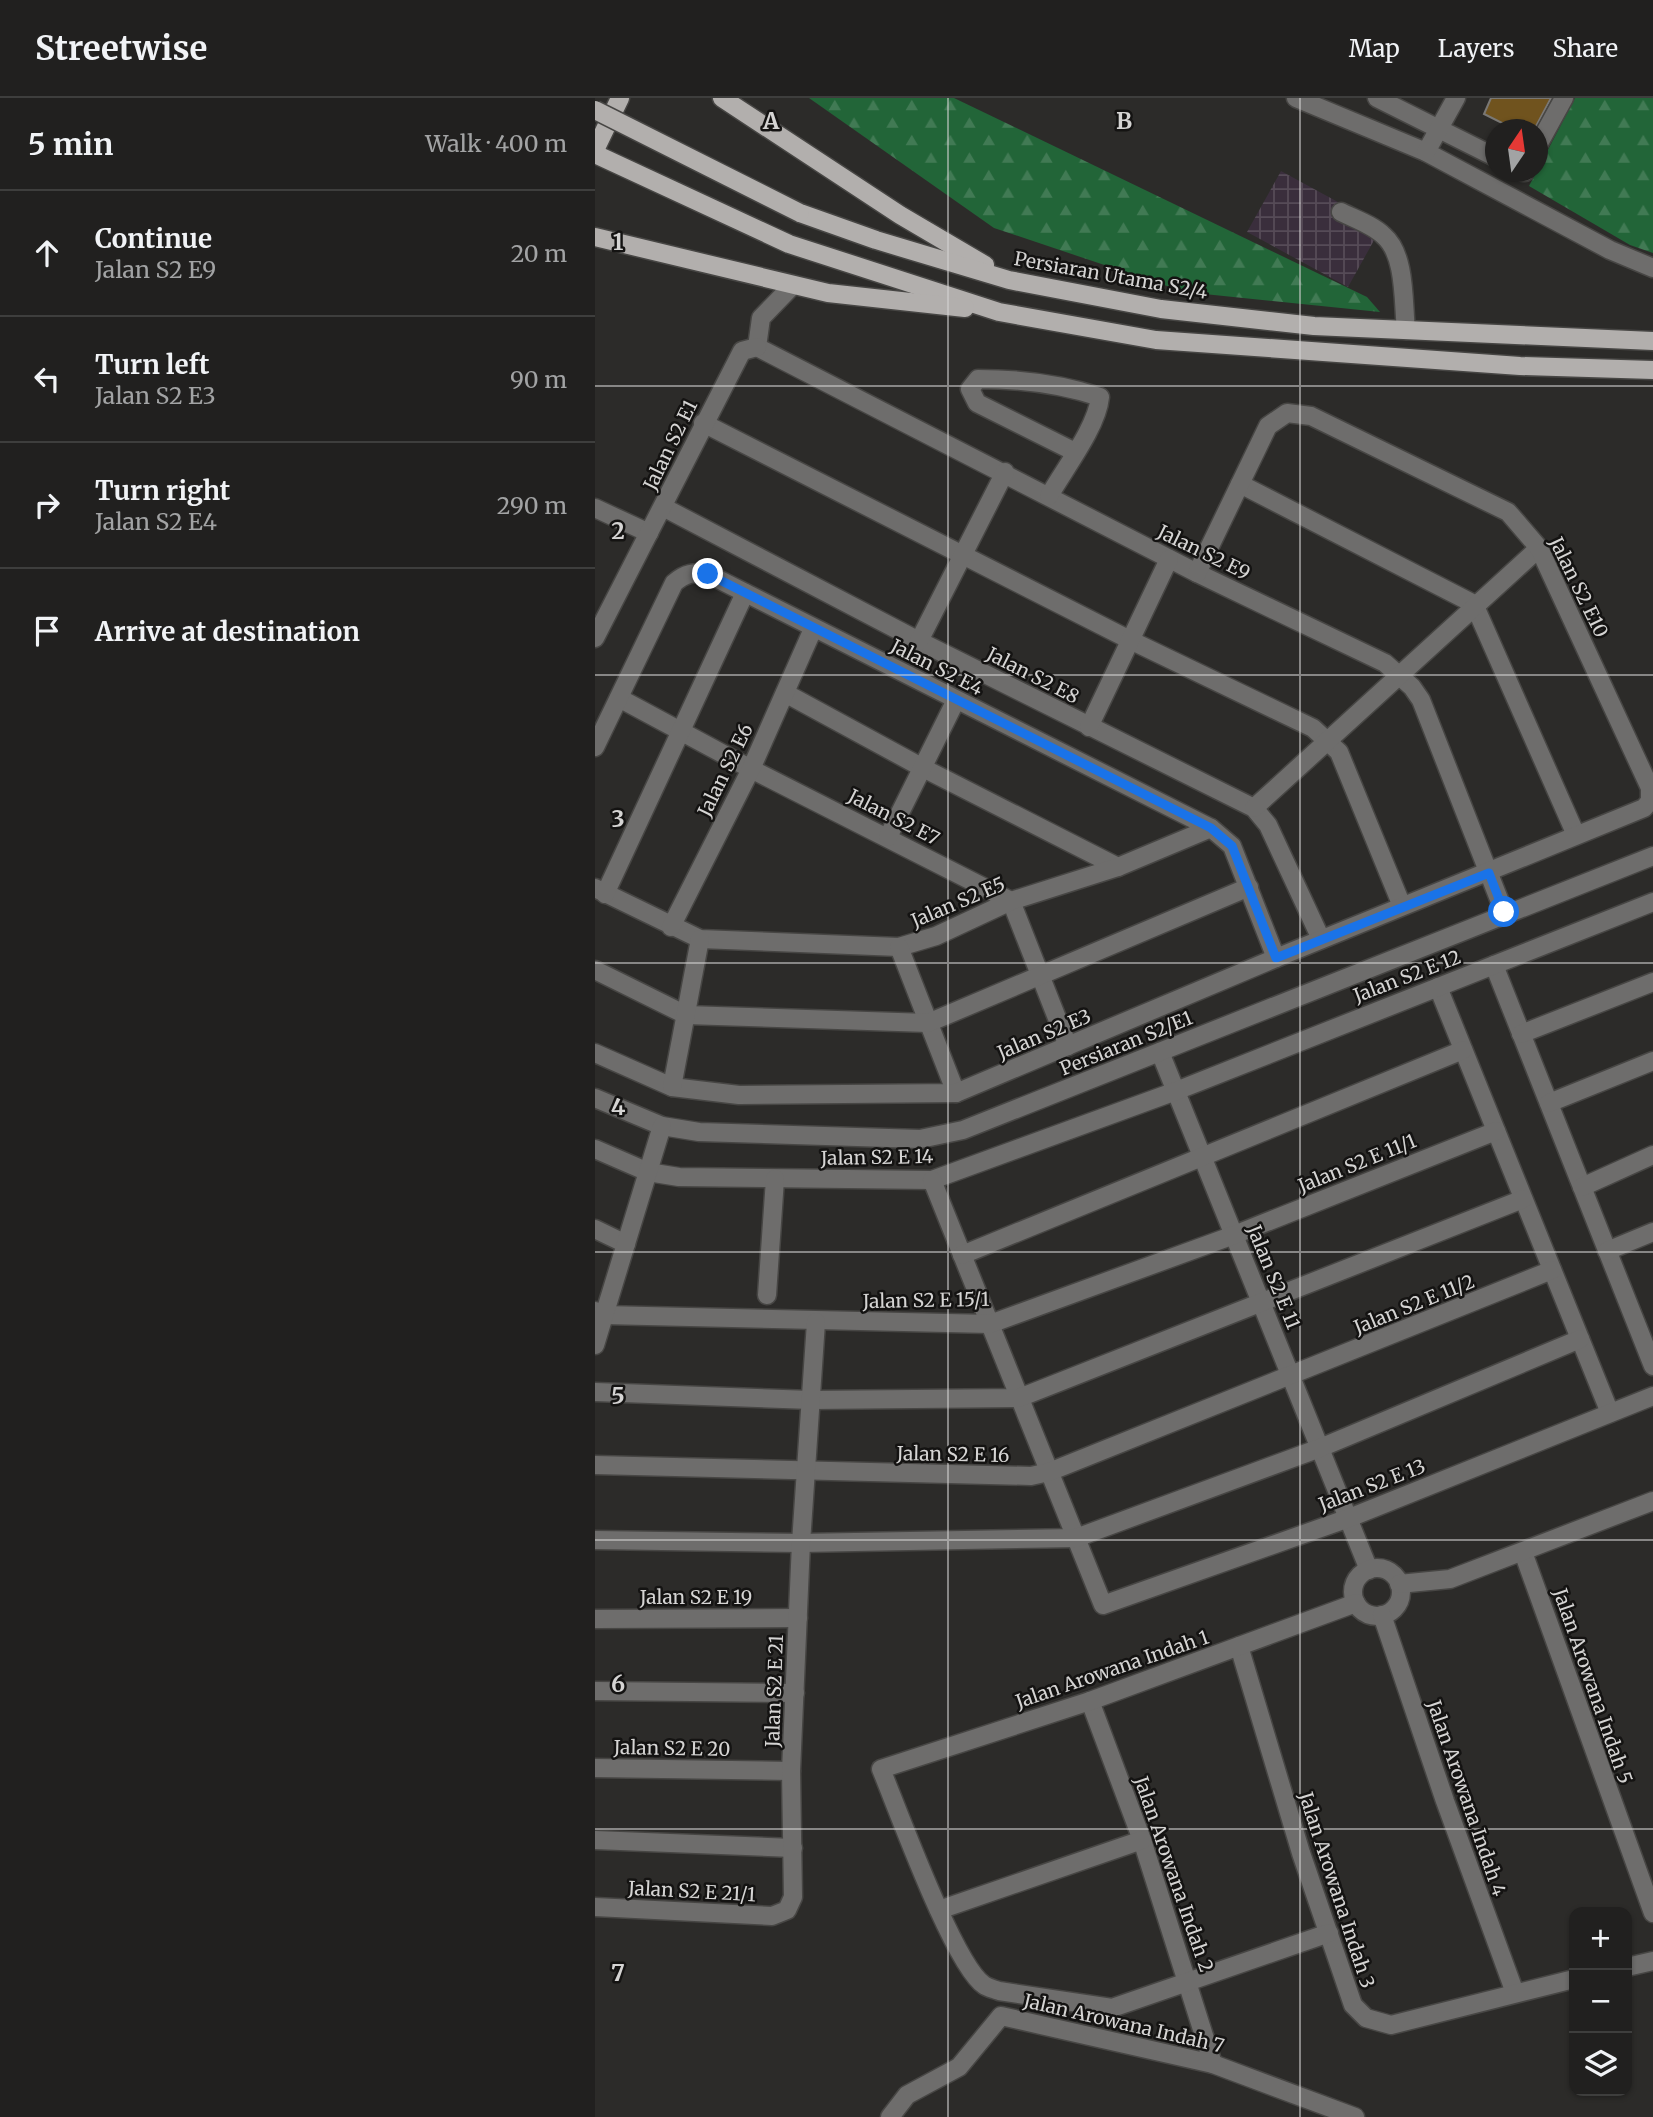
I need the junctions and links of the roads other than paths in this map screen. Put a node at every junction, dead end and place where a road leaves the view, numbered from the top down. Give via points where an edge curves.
1 (620, 98) edge
2 (722, 98) edge
3 (1296, 98) edge
4 (1377, 98) edge
5 (1456, 98) edge
6 (1564, 98) edge
7 (595, 110) edge
8 (1441, 128) junction
9 (1548, 128) edge
10 (1485, 151) edge
11 (595, 152) edge
12 (1426, 152) junction
13 (1341, 212) dead end
14 (599, 240) edge
15 (1653, 268) edge
16 (1009, 280) junction
17 (793, 285) junction
18 (999, 312) junction
19 (1406, 330) junction
20 (1653, 341) edge
21 (757, 347) junction
22 (1653, 370) edge
23 (703, 424) junction
24 (1075, 452) junction
25 (1005, 472) junction
26 (1240, 484) junction
27 (1049, 496) junction
28 (663, 507) junction
29 (595, 508) edge
30 (649, 533) junction
31 (1539, 548) junction
32 (963, 557) junction
33 (1169, 559) junction
34 (1197, 573) junction
35 (744, 593) junction
36 (1474, 604) junction
37 (813, 629) junction
38 (595, 638) edge
39 (1130, 640) junction
40 (919, 641) junction
41 (1399, 673) junction
42 (785, 692) junction
43 (619, 698) junction
44 (956, 700) junction
45 (1089, 727) junction
46 (682, 732) junction
47 (1328, 740) junction
48 (595, 747) edge
49 (922, 768) junction
50 (751, 769) junction
51 (1254, 808) junction
52 (1211, 828) junction
53 (1576, 835) junction
54 (888, 837) junction
55 (1653, 856) edge
56 (1118, 866) junction
57 (1489, 873) junction
58 (1249, 887) junction
59 (600, 891) edge
60 (1011, 901) junction
61 (1653, 902) edge
62 (1402, 906) junction
63 (1504, 912) junction
64 (671, 927) junction
65 (701, 939) junction
66 (1321, 939) junction
67 (899, 947) junction
68 (1276, 958) junction
69 (1494, 965) junction
70 (595, 970) edge
71 (1042, 977) junction
72 (1653, 982) edge
73 (1438, 987) junction
74 (686, 1015) junction
75 (928, 1023) junction
76 (1521, 1034) junction
77 (1068, 1046) junction
78 (1463, 1050) junction
79 (1160, 1052) junction
80 (595, 1053) edge
81 (1653, 1061) edge
82 (672, 1087) junction
83 (1175, 1091) junction
84 (956, 1093) junction
85 (595, 1098) edge
86 (1549, 1103) junction
87 (662, 1126) junction
88 (1496, 1131) junction
89 (595, 1149) edge
90 (1653, 1155) edge
91 (1203, 1159) junction
92 (648, 1172) junction
93 (775, 1179) junction
94 (932, 1180) junction
95 (1582, 1187) junction
96 (1523, 1199) junction
97 (595, 1229) edge
98 (1653, 1231) edge
99 (1234, 1235) junction
100 (626, 1244) junction
101 (1607, 1251) junction
102 (962, 1255) junction
103 (1552, 1270) junction
104 (767, 1295) dead end
105 (1262, 1305) junction
106 (600, 1313) edge
107 (816, 1322) junction
108 (1645, 1322) edge
109 (990, 1324) junction
110 (1580, 1339) junction
111 (595, 1345) edge
112 (1653, 1366) edge
113 (1291, 1377) junction
114 (595, 1392) edge
115 (1653, 1396) edge
116 (1019, 1398) junction
117 (811, 1400) junction
118 (1610, 1413) junction
119 (1320, 1448) junction
120 (595, 1465) edge
121 (1049, 1472) junction
122 (806, 1473) junction
123 (1653, 1501) edge
124 (1349, 1518) junction
125 (1076, 1538) junction
126 (595, 1540) edge
127 (801, 1543) junction
128 (1523, 1552) junction
129 (1370, 1570) junction
130 (1399, 1584) junction
131 (1356, 1603) junction
132 (1382, 1615) junction
133 (797, 1618) junction
134 (595, 1619) edge
135 (1239, 1646) junction
136 (595, 1690) edge
137 (795, 1693) junction
138 (1090, 1701) junction
139 (595, 1768) edge
140 (791, 1771) junction
141 (595, 1840) edge
142 (1142, 1840) junction
143 (793, 1848) junction
144 (595, 1907) edge
145 (786, 1910) joint
146 (939, 1910) junction
147 (1653, 1913) edge
148 (1329, 1933) junction
149 (1653, 1961) edge
150 (1632, 1966) edge
151 (1569, 1980) edge
152 (1189, 1982) junction
153 (1515, 1993) junction
154 (1213, 2064) junction
155 (890, 2117) edge
156 (1355, 2117) edge

1 - 11 main road
2 - 16 main road via 899,215
3 - 12 street
4 - 8 street
5 - 8 street
6 - 9 street
7 - 16 main road, Persiaran Utama S2/4, bridge via 800,213
8 - 10 street
8 - 12 street
11 - 18 main road via 789,244
12 - 15 street via 1610,250
13 - 19 street via 1384,234 1392,245
14 - 17 main road
16 - 19 main road, Persiaran Utama S2/4 via 1161,309 1314,326
17 - 18 main road
17 - 21 street via 761,318
18 - 22 main road via 1156,340 1520,366
19 - 20 main road, Persiaran Utama S2/4
21 - 23 street, Jalan S2 E1 via 743,351
21 - 25 street, Jalan S2 E9
23 - 28 street, Jalan S2 E1
23 - 32 street
24 - 24 street via 1098,410 1100,397 1081,390 999,379 978,379 970,390 977,403
24 - 27 street
25 - 27 street, Jalan S2 E9
25 - 32 street
26 - 31 street, Jalan S2 E10 via 1268,426 1287,413 1311,416 1509,512
26 - 34 street, Jalan S2 E10
26 - 36 street
27 - 33 street, Jalan S2 E9
28 - 30 street, Jalan S2 E1
28 - 40 street, Jalan S2 E8
29 - 30 street
30 - 38 street, Jalan S2 E1
31 - 36 street
31 - 53 street, Jalan S2 E10 via 1650,788 1650,801 1644,808
32 - 39 street
32 - 40 street
33 - 34 street, Jalan S2 E9
33 - 39 street
34 - 41 street, Jalan S2 E9
35 - 37 street, Jalan S2 E4
35 - 43 street, Jalan S2 E4 via 708,574 682,576 674,583
35 - 46 street
36 - 41 street
36 - 53 street
37 - 42 street, Jalan S2 E6
37 - 44 street, Jalan S2 E4
39 - 45 street
39 - 47 street via 1313,728
40 - 45 street, Jalan S2 E8
41 - 47 street
41 - 57 street, Jalan S2 E9 via 1421,700
42 - 49 street
42 - 50 street, Jalan S2 E6
43 - 46 street, Jalan S2 E7
43 - 48 street, Jalan S2 E4
44 - 49 street
44 - 52 street, Jalan S2 E4
45 - 51 street, Jalan S2 E8
46 - 50 street, Jalan S2 E7
46 - 59 street
47 - 51 street
47 - 62 street via 1339,752
49 - 54 street
49 - 56 street
50 - 54 street, Jalan S2 E7
50 - 64 street, Jalan S2 E6
51 - 66 street, Jalan S2 E8 via 1268,825
52 - 56 street, Jalan S2 E5
52 - 58 street, Jalan S2 E4 via 1232,846
53 - 57 street, Jalan S2 E10
54 - 60 street, Jalan S2 E7
55 - 63 street, Persiaran S2/E1
56 - 60 street, Jalan S2 E5
57 - 62 street, Jalan S2 E3
57 - 63 street, Jalan S2 E9
58 - 68 street, Jalan S2 E4
58 - 71 street
59 - 64 street, Jalan S2 E5
60 - 67 street, Jalan S2 E5 via 936,936
60 - 71 street
61 - 69 street, Jalan S2 E 12
62 - 66 street, Jalan S2 E3
63 - 79 street, Persiaran S2/E1
64 - 65 street, Jalan S2 E5
65 - 67 street, Jalan S2 E5
65 - 74 street
66 - 68 street, Jalan S2 E3
67 - 75 street
68 - 77 street, Jalan S2 E3
69 - 73 street, Jalan S2 E 12
69 - 76 street
70 - 74 street
71 - 75 street
71 - 77 street
72 - 76 street
73 - 78 street
73 - 83 street, Jalan S2 E 12
74 - 75 street
74 - 82 street
75 - 84 street
76 - 86 street
77 - 84 street, Jalan S2 E3
78 - 88 street
78 - 91 street
79 - 83 street, Jalan S2 E 11
79 - 87 street, Persiaran S2/E1 via 963,1129 920,1139 699,1132
80 - 82 street, Jalan S2 E3
81 - 86 street
82 - 84 street, Jalan S2 E3 via 739,1095
83 - 91 street, Jalan S2 E 11
83 - 94 street, Jalan S2 E 14
85 - 87 street, Persiaran S2/E1
86 - 95 street
87 - 92 street
88 - 96 street
88 - 99 street, Jalan S2 E 11/1
89 - 92 street, Jalan S2 E 14
90 - 95 street
91 - 99 street, Jalan S2 E 11
91 - 102 street
92 - 93 street, Jalan S2 E 14
92 - 100 street
93 - 94 street, Jalan S2 E 14
93 - 104 street
94 - 102 street
95 - 101 street
96 - 103 street
96 - 105 street
97 - 100 street
98 - 101 street
99 - 105 street, Jalan S2 E 11
99 - 109 street, Jalan S2 E 15/1
100 - 106 street
101 - 108 street
102 - 109 street
103 - 110 street
103 - 113 street, Jalan S2 E 11/2
105 - 113 street, Jalan S2 E 11
105 - 116 street
106 - 107 street, Jalan S2 E 15/1
106 - 111 street
107 - 109 street, Jalan S2 E 15/1
107 - 117 street, Jalan S2 E 21
108 - 112 street
109 - 116 street
110 - 118 street
110 - 119 street
113 - 119 street, Jalan S2 E 11
113 - 121 street, Jalan S2 E 16
114 - 117 street
115 - 118 street, Jalan S2 E 13
116 - 117 street
116 - 121 street
117 - 122 street, Jalan S2 E 21
118 - 124 street, Jalan S2 E 13
119 - 124 street, Jalan S2 E 11
119 - 125 street
120 - 122 street, Jalan S2 E 16
121 - 122 street, Jalan S2 E 16 via 1031,1476
121 - 125 street
122 - 127 street, Jalan S2 E 21
123 - 128 street
124 - 125 street, Jalan S2 E 13 via 1103,1605
124 - 129 street, Jalan S2 E 11
125 - 127 street
126 - 127 street
127 - 133 street, Jalan S2 E 21
128 - 130 street via 1450,1579
128 - 147 street, Jalan Arowana Indah 5
129 - 130 street via 1389,1572
129 - 131 street via 1355,1581
130 - 132 street via 1399,1600
131 - 132 street via 1367,1614
131 - 135 street, Jalan Arowana Indah 1
132 - 153 street, Jalan Arowana Indah 4
133 - 134 street, Jalan S2 E 19
133 - 137 street, Jalan S2 E 21
135 - 138 street, Jalan Arowana Indah 1
135 - 148 street, Jalan Arowana Indah 3
136 - 137 street
137 - 140 street, Jalan S2 E 21
138 - 142 street, Jalan Arowana Indah 2
138 - 146 street, Jalan Arowana Indah 1 via 881,1769
139 - 140 street, Jalan S2 E 20
140 - 143 street, Jalan S2 E 21
141 - 143 street
142 - 146 street
142 - 152 street, Jalan Arowana Indah 2
143 - 145 street, Jalan S2 E 21 via 793,1897
144 - 145 street, Jalan S2 E 21/1 via 772,1916
146 - 152 street via 974,1975 999,1991 1112,2008
148 - 152 street
148 - 153 street, Jalan Arowana Indah 3 via 1353,2005 1366,2018 1391,2025
149 - 150 street
151 - 153 street, Jalan Arowana Indah 3
152 - 154 street, Jalan Arowana Indah 2
154 - 155 street, Jalan Arowana Indah 7 via 1001,2016 958,2067 907,2095
154 - 156 street, Jalan Arowana Indah 7

